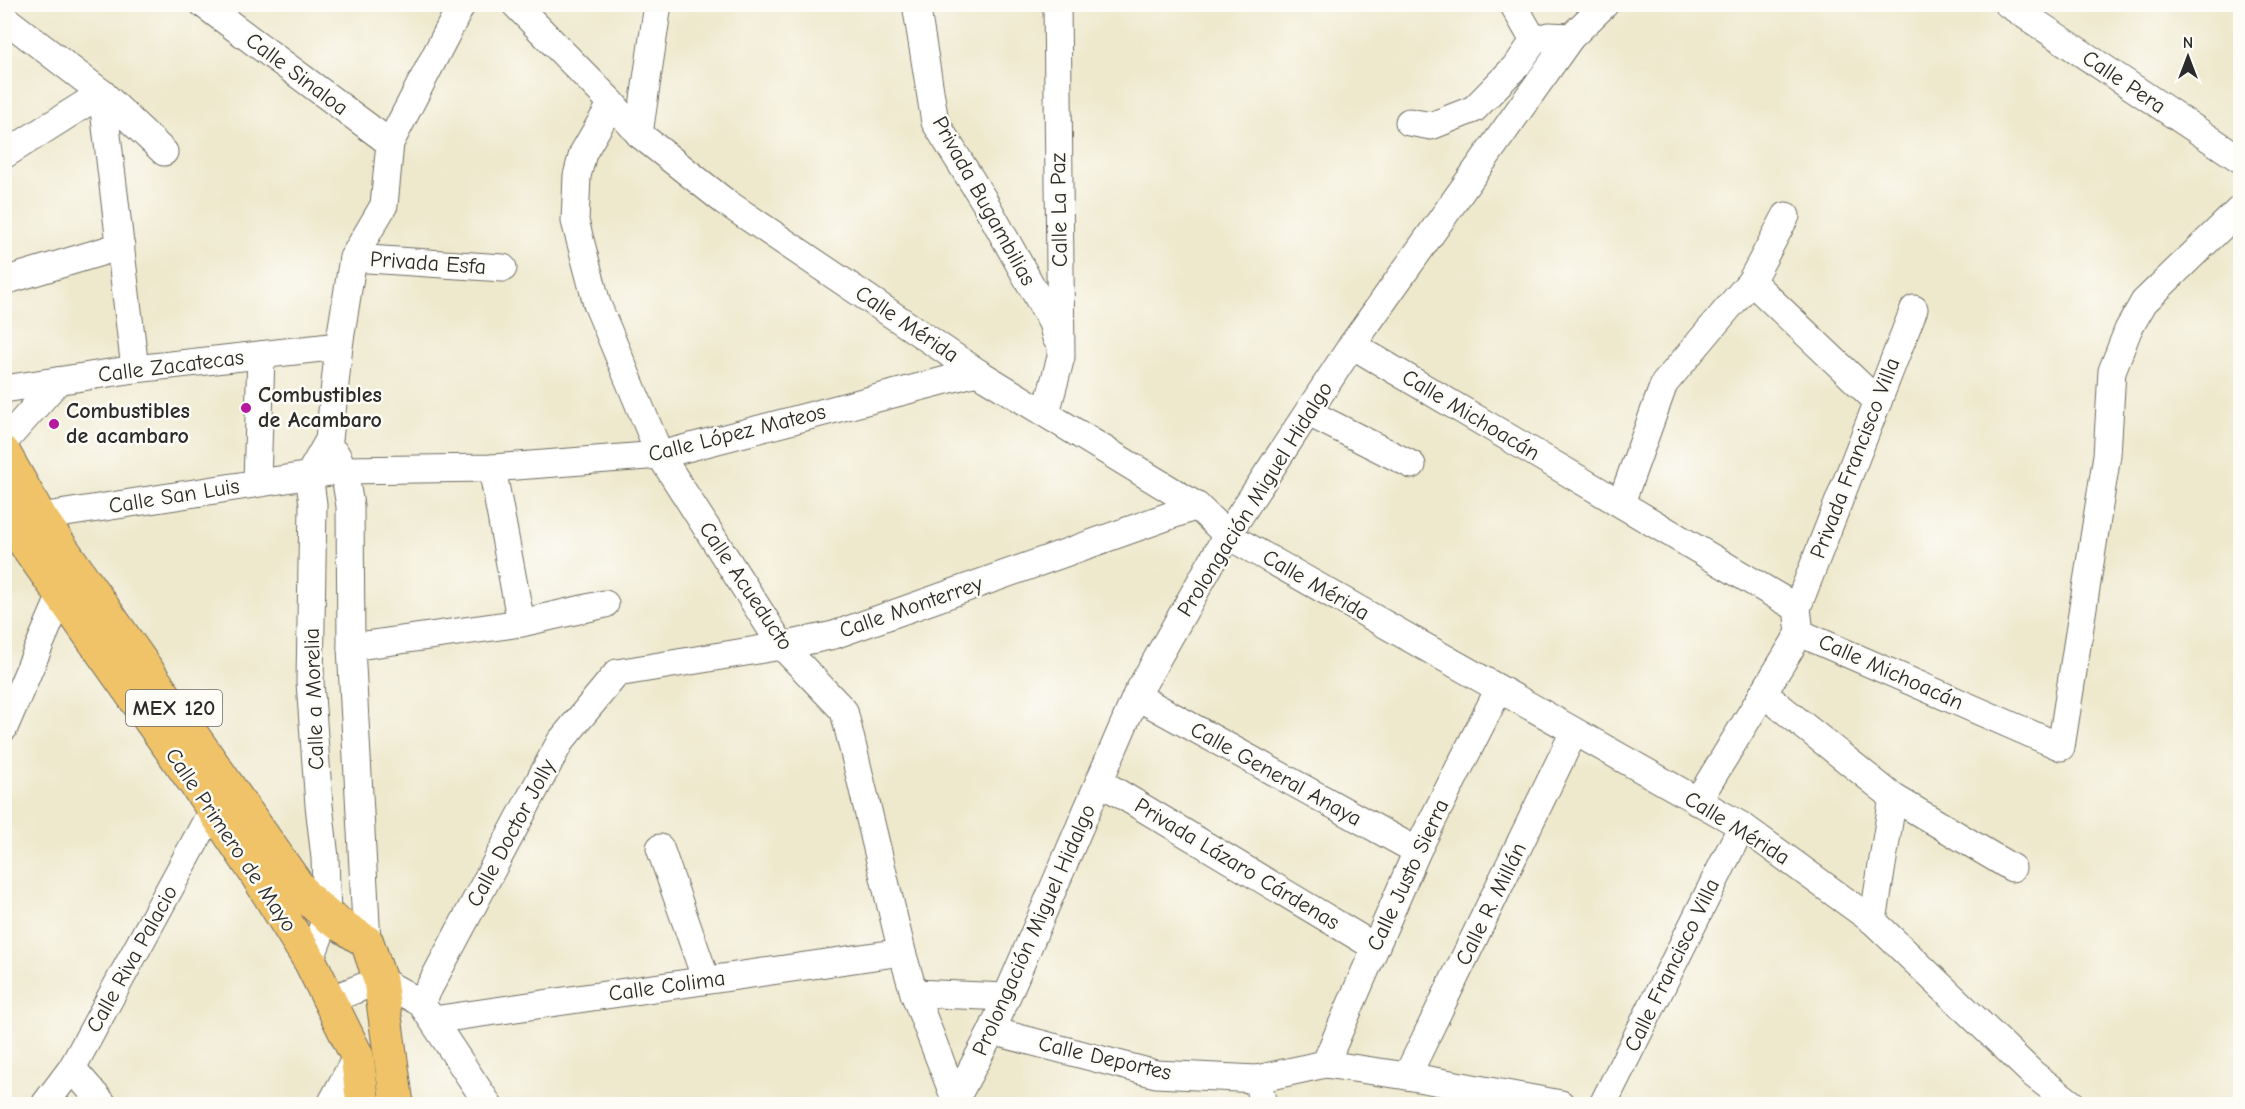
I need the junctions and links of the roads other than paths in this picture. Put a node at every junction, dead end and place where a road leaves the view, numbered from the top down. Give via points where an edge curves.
1 (203, 4) edge
2 (462, 4) edge
3 (515, 4) edge
4 (658, 4) edge
5 (916, 4) edge
6 (1057, 4) edge
7 (1513, 4) edge
8 (1605, 4) edge
9 (2008, 4) edge
10 (4, 18) edge
11 (1571, 37) junction
12 (1534, 41) junction
13 (102, 93) junction
14 (612, 103) junction
15 (1409, 122) dead end
16 (639, 134) junction
17 (390, 143) junction
18 (164, 152) dead end
19 (4, 155) edge
20 (2241, 159) edge
21 (2241, 209) edge
22 (1786, 216) dead end
23 (121, 246) junction
24 (353, 258) junction
25 (503, 268) dead end
26 (4, 281) edge
27 (1751, 281) junction
28 (1914, 309) dead end
29 (1352, 345) junction
30 (339, 346) junction
31 (261, 355) junction
32 (1061, 357) junction
33 (135, 369) junction
34 (977, 372) junction
35 (58, 381) junction
36 (4, 389) edge
37 (1878, 402) junction
38 (1046, 413) junction
39 (1309, 413) junction
40 (329, 440) junction
41 (4, 442) edge
42 (4, 453) edge
43 (660, 455) junction
44 (1412, 465) dead end
45 (492, 468) junction
46 (344, 470) junction
47 (309, 475) junction
48 (257, 482) junction
49 (1621, 503) junction
50 (1197, 506) junction
51 (15, 521) edge
52 (1227, 535) junction
53 (62, 593) junction
54 (351, 593) junction
55 (312, 594) junction
56 (605, 604) dead end
57 (1798, 620) junction
58 (521, 623) junction
59 (782, 646) junction
60 (351, 647) junction
61 (118, 652) junction
62 (617, 673) joint
63 (1499, 689) junction
64 (1763, 693) junction
65 (1136, 696) junction
66 (4, 728) edge
67 (1574, 732) junction
68 (1100, 782) junction
69 (1893, 797) junction
70 (222, 800) junction
71 (1697, 802) junction
72 (1742, 826) junction
73 (660, 848) dead end
74 (1417, 851) junction
75 (2012, 868) dead end
76 (327, 916) junction
77 (1873, 921) junction
78 (367, 942) junction
79 (1375, 946) junction
80 (902, 952) junction
81 (310, 961) junction
82 (380, 980) junction
83 (706, 980) junction
84 (914, 993) junction
85 (1006, 997) junction
86 (329, 1000) junction
87 (427, 1011) junction
88 (992, 1031) junction
89 (357, 1056) junction
90 (1325, 1064) junction
91 (72, 1068) junction
92 (2033, 1074) junction
93 (1407, 1076) junction
94 (1260, 1092) edge
95 (955, 1103) edge
96 (45, 1104) edge
97 (103, 1104) edge
98 (331, 1104) edge
99 (363, 1104) edge
100 (397, 1104) edge
101 (488, 1104) edge
102 (1561, 1104) edge
103 (1603, 1104) edge
104 (2040, 1104) edge
105 (2072, 1104) edge

1 - 17 street, Calle Sinaloa
2 - 17 street
3 - 14 street, Calle Mérida
4 - 16 street
5 - 32 street, Privada Bugambilias via 935,122 1052,323
6 - 32 street, Calle La Paz
7 - 12 street
8 - 11 street, Prolongación Miguel Hidalgo
9 - 20 street, Calle Pera
10 - 13 street
11 - 12 street via 1549,36
11 - 29 street, Prolongación Miguel Hidalgo
12 - 15 street via 1518,64 1474,109 1431,126
13 - 18 street
13 - 19 street
13 - 23 street
14 - 16 street, Calle Mérida
14 - 43 street, Calle Acueducto via 583,153 577,176 575,221 597,304
16 - 34 street, Calle Mérida via 724,201
17 - 24 street via 384,205
21 - 57 street, Calle Michoacán via 2144,302 2112,370 2107,455 2061,747
22 - 27 street
23 - 26 street
23 - 33 street
24 - 25 street, Privada Esfa
24 - 30 street
27 - 37 street
27 - 49 street via 1664,384
28 - 37 street, Privada Francisco Villa
29 - 39 street, Prolongación Miguel Hidalgo
29 - 49 street, Calle Michoacán
30 - 31 street, Calle Zacatecas
30 - 40 street
31 - 33 street, Calle Zacatecas
31 - 48 street
32 - 38 street, Calle La Paz
33 - 35 street, Calle Zacatecas
34 - 38 street, Calle Mérida
34 - 43 street, Calle López Mateos
35 - 36 street, Calle Zacatecas
35 - 41 street
37 - 57 street, Privada Francisco Villa
38 - 50 street, Calle Mérida
39 - 44 street
39 - 52 street, Prolongación Miguel Hidalgo
40 - 46 street, Calle a Morelia
40 - 47 street
42 - 51 main road, Calle Primero de Mayo / MEX 120
43 - 45 street, Calle López Mateos
43 - 59 street, Calle Acueducto
45 - 46 street, Calle López Mateos
45 - 58 street
46 - 47 street, Calle San Luis
46 - 54 street, Calle a Morelia via 350,506
47 - 48 street, Calle San Luis
47 - 55 street, Calle a Morelia via 313,504
48 - 51 street, Calle San Luis
49 - 57 street, Calle Michoacán
50 - 52 street, Calle Mérida
50 - 59 street, Calle Monterrey via 834,635
51 - 53 main road, Calle Primero de Mayo / MEX 120
51 - 61 main road, Calle Primero de Mayo / MEX 120
52 - 63 street, Calle Mérida
52 - 65 street, Prolongación Miguel Hidalgo
53 - 61 main road, Calle Primero de Mayo / MEX 120
53 - 66 street
54 - 55 street
54 - 60 street, Calle a Morelia
55 - 76 street, Calle a Morelia via 310,682
56 - 58 street
57 - 64 street
58 - 60 street
59 - 62 street, Calle Monterrey
59 - 80 street, Calle Acueducto via 844,711
60 - 78 street, Calle a Morelia
61 - 70 main road, Calle Primero de Mayo / MEX 120
62 - 87 street, Calle Doctor Jolly via 560,742
63 - 67 street, Calle Mérida
63 - 74 street, Calle Justo Sierra
64 - 69 street
64 - 71 street
65 - 68 street, Prolongación Miguel Hidalgo
65 - 74 street, Calle General Anaya
67 - 71 street, Calle Mérida
67 - 93 street, Calle R. Millán
68 - 79 street, Privada Lázaro Cárdenas
68 - 85 street, Prolongación Miguel Hidalgo
69 - 75 street
69 - 77 street
70 - 76 main road, Calle Primero de Mayo / MEX 120
70 - 81 main road, Calle Primero de Mayo / MEX 120 via 253,869
70 - 91 street, Calle Riva Palacio
71 - 72 street, Calle Mérida
72 - 77 street, Calle Mérida
72 - 103 street, Calle Francisco Villa
73 - 83 street
74 - 79 street, Calle Justo Sierra
76 - 78 main road, Calle Primero de Mayo / MEX 120
76 - 81 street, Calle a Morelia
77 - 92 street, Calle Mérida
78 - 82 main road
79 - 90 street, Calle Justo Sierra
80 - 83 street, Calle Colima
80 - 84 street, Calle Acueducto
81 - 86 main road, MEX 120
82 - 86 street
82 - 87 street
82 - 100 main road
83 - 87 street, Calle Colima
84 - 85 street
84 - 95 street, Calle Acueducto
85 - 88 street, Prolongación Miguel Hidalgo
86 - 89 main road, MEX 120
87 - 101 street
88 - 94 street, Calle Deportes via 1156,1074
88 - 95 street, Prolongación Miguel Hidalgo
89 - 98 street
89 - 99 main road, MEX 120
90 - 93 street
90 - 94 street, Calle Deportes
91 - 96 street, Calle Riva Palacio
91 - 97 street
92 - 104 street
92 - 105 street, Calle Mérida
93 - 102 street

